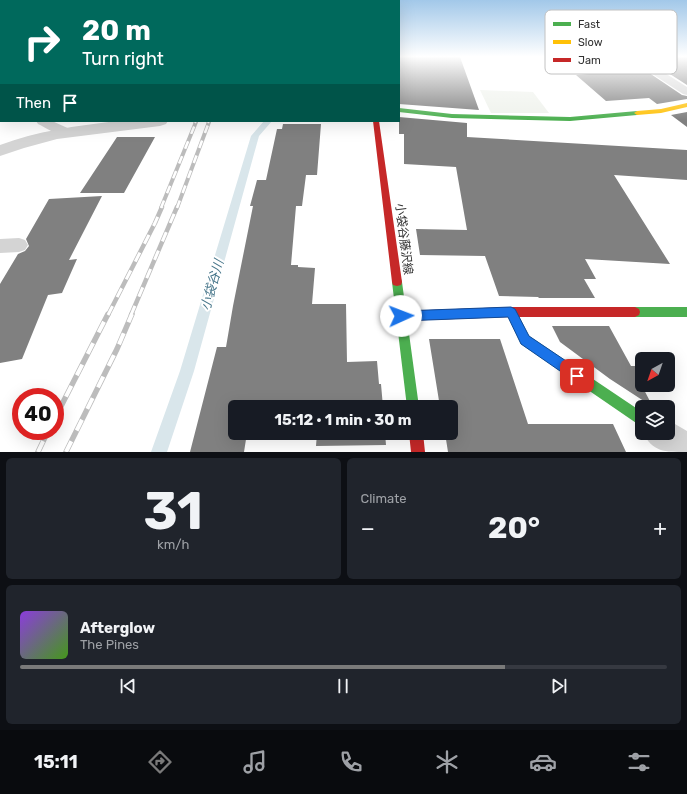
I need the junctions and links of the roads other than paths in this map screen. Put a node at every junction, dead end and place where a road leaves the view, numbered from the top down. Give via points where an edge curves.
1 (663, 77) edge
2 (687, 92) edge
3 (687, 105) edge
4 (400, 110) edge
5 (47, 122) edge
6 (148, 122) edge
7 (376, 122) edge
8 (79, 128) edge
9 (0, 151) edge
10 (20, 245) dead end
11 (0, 246) edge
12 (511, 312) junction
13 (687, 312) edge
14 (401, 316) junction
15 (412, 400) edge
16 (635, 415) edge
17 (417, 440) edge
18 (670, 440) edge
19 (687, 451) edge
20 (418, 452) edge

1 - 2 lane
3 - 4 street via 661,111 570,119 452,116
5 - 8 lane
6 - 8 street
7 - 14 street, 小袋谷藤沢線
8 - 9 street
10 - 11 lane
12 - 13 street
12 - 14 street
12 - 16 street via 525,340
14 - 15 street, 小袋谷藤沢線
17 - 20 street
18 - 19 street

